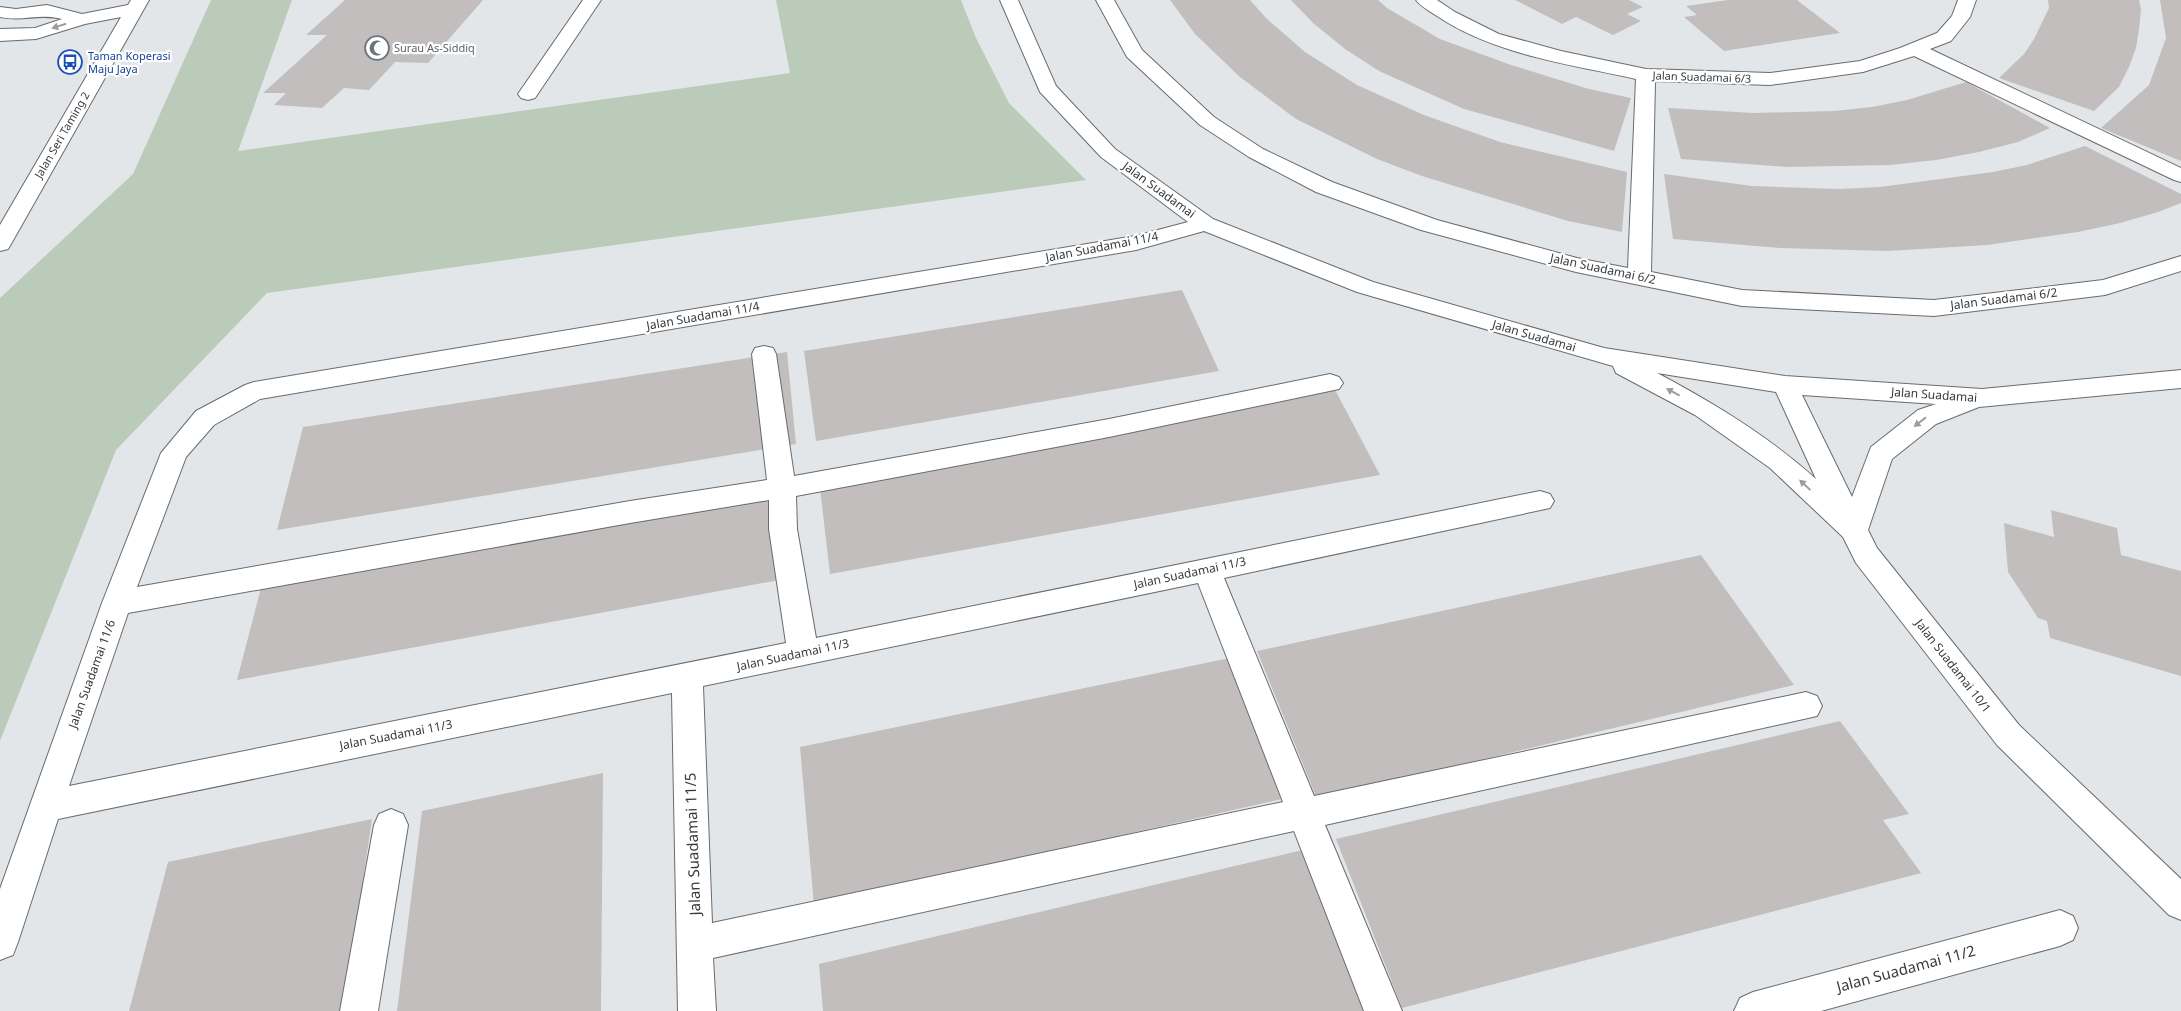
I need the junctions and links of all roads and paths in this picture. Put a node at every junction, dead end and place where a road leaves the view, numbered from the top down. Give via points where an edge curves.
1 (592, 0) edge
2 (1009, 0) edge
3 (1105, 0) edge
4 (1425, 0) edge
5 (1967, 0) edge
6 (137, 4) edge
7 (4, 9) edge
8 (82, 18) junction
9 (0, 35) edge
10 (1916, 49) junction
11 (1646, 76) junction
12 (528, 94) dead end
13 (2181, 176) edge
14 (1205, 224) junction
15 (0, 244) edge
16 (2181, 263) edge
17 (1639, 278) junction
18 (764, 354) dead end
19 (1604, 356) junction
20 (2181, 380) edge
21 (1330, 383) dead end
22 (1786, 385) junction
23 (1982, 398) junction
24 (205, 418) joint
25 (782, 488) junction
26 (1540, 500) dead end
27 (1854, 530) junction
28 (1206, 570) junction
29 (117, 603) junction
30 (803, 653) junction
31 (687, 676) junction
32 (1806, 706) dead end
33 (45, 806) junction
34 (1305, 814) junction
35 (391, 825) dead end
36 (2181, 903) edge
37 (2060, 928) dead end
38 (0, 942) edge
39 (696, 944) junction
40 (360, 1011) edge
41 (697, 1011) edge
42 (1383, 1011) edge
43 (1753, 1011) edge

1 - 12 street
2 - 14 street, Jalan Suadamai via 1047,88 1108,154
3 - 17 street, Jalan Suadamai 6/2 via 1134,53 1208,121 1256,153 1324,187 1429,225 1576,265
4 - 11 street, Jalan Suadamai 6/3 via 1492,38
5 - 10 street, Jalan Suadamai 6/3 via 1961,17 1944,37
6 - 8 street
6 - 15 street, Jalan Seri Taming 2
7 - 8 street via 16,14 47,10
8 -> 9 street via 36,33
10 - 11 street, Jalan Suadamai 6/3 via 1863,66 1770,79
10 - 13 street
11 - 17 street
14 - 19 street, Jalan Suadamai via 1365,287
14 - 24 street, Jalan Suadamai 11/4 via 1126,244 254,391
16 - 17 street, Jalan Suadamai 6/2 via 2105,287 1934,308 1742,298
18 - 25 street
19 - 22 street, Jalan Suadamai
27 -> 19 street via 1779,461 1704,408
20 - 23 street, Jalan Suadamai
21 - 25 street via 1109,428
22 - 23 street, Jalan Suadamai
22 - 27 street, Jalan Suadamai 10/1
23 -> 27 street via 1927,417 1880,454
24 - 29 street, Jalan Suadamai 11/6 via 174,453
25 - 29 street
25 - 30 street via 783,529
26 - 28 street, Jalan Suadamai 11/3
27 - 36 street, Jalan Suadamai 10/1 via 1866,554 2008,735
28 - 30 street, Jalan Suadamai 11/3
28 - 34 street
29 - 33 street, Jalan Suadamai 11/6
30 - 31 street, Jalan Suadamai 11/3
31 - 33 street, Jalan Suadamai 11/3
31 - 39 street, Jalan Suadamai 11/5
32 - 34 street
33 - 38 street, Jalan Suadamai 11/6
34 - 39 street
34 - 42 street
35 - 40 street
37 - 43 street, Jalan Suadamai 11/2
39 - 41 street, Jalan Suadamai 11/5

